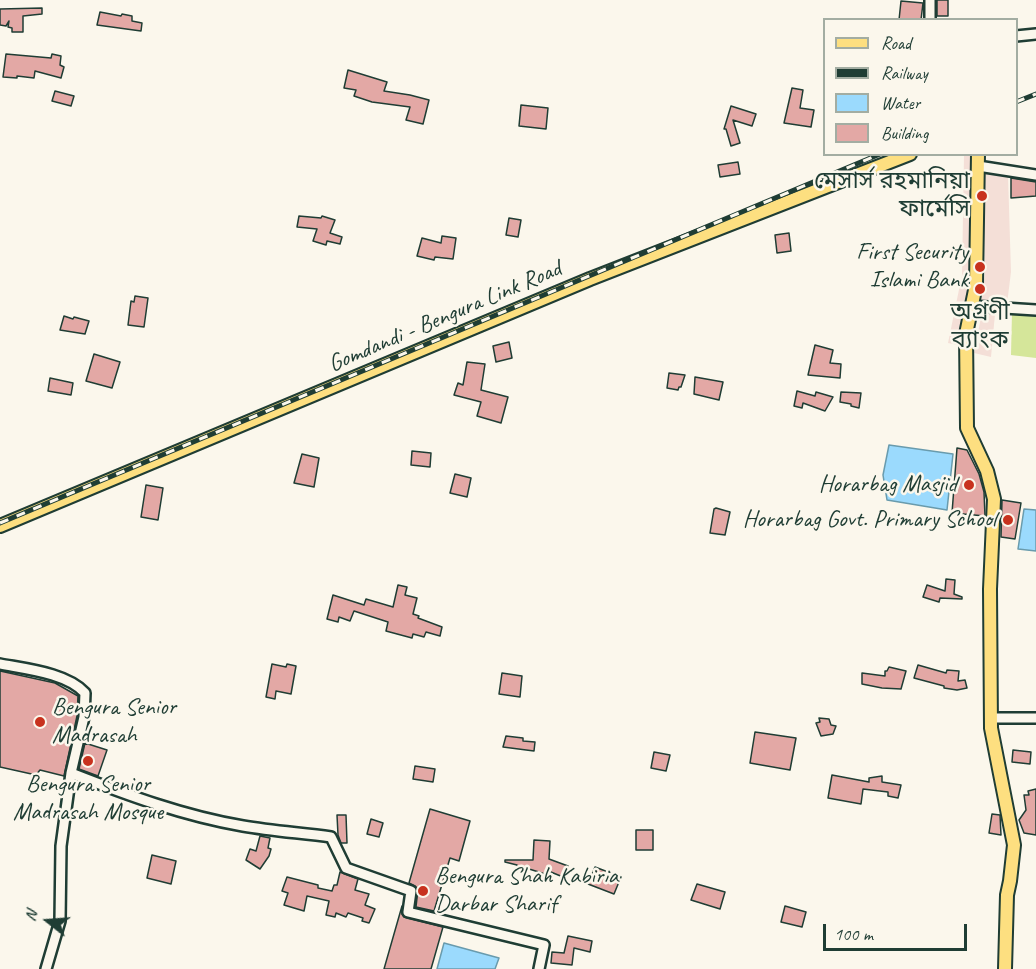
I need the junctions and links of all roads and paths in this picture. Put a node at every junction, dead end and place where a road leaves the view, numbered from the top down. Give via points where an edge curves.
1 (930, 0) edge
2 (930, 18) edge
3 (1036, 34) edge
4 (1018, 36) edge
5 (905, 156) edge
6 (978, 160) edge
7 (1036, 175) edge
8 (972, 306) junction
9 (1036, 310) edge
10 (0, 526) edge
11 (0, 664) edge
12 (991, 718) junction
13 (1036, 718) edge
14 (71, 773) junction
15 (46, 969) edge
16 (540, 969) edge
17 (1005, 969) edge

1 - 2 street
3 - 4 street
5 - 10 main road, Gomdandi - Bengura Link Road via 590,279
6 - 7 street
6 - 8 main road via 976,285
8 - 9 street
8 - 12 main road via 966,334 967,428 987,471 994,499
11 - 14 street via 39,671 78,685 85,693 84,717
12 - 13 street
12 - 17 main road via 1014,845 1007,895
14 - 15 street via 61,846 60,921
14 - 16 street via 140,800 242,826 330,837 346,868 411,891 408,912 544,945

